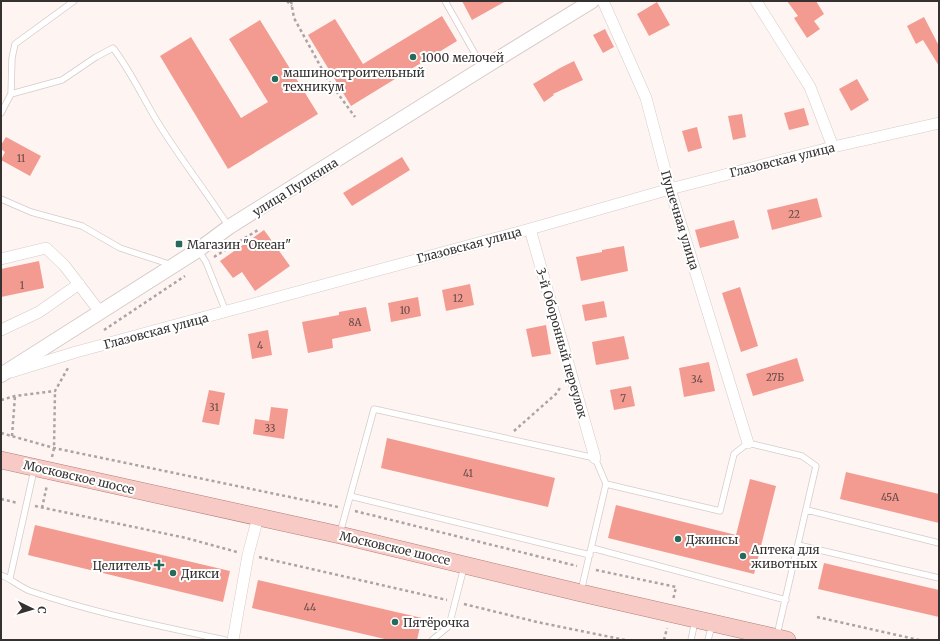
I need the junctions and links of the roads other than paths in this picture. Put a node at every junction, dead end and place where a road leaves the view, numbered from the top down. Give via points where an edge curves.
1 (74, 1) edge
2 (445, 1) edge
3 (592, 1) edge
4 (603, 1) edge
5 (756, 1) edge
6 (483, 68) junction
7 (11, 94) junction
8 (1, 113) edge
9 (939, 123) edge
10 (833, 147) junction
11 (670, 189) junction
12 (1, 199) edge
13 (229, 228) junction
14 (530, 229) junction
15 (198, 250) junction
16 (1, 259) edge
17 (173, 266) junction
18 (79, 284) junction
19 (100, 312) junction
20 (226, 312) junction
21 (1, 330) edge
22 (1, 376) edge
23 (748, 443) junction
24 (595, 458) junction
25 (1, 460) edge
26 (42, 469) junction
27 (606, 484) junction
28 (350, 496) junction
29 (807, 510) junction
30 (258, 517) junction
31 (340, 535) junction
32 (939, 543) edge
33 (798, 545) junction
34 (592, 548) junction
35 (590, 555) junction
36 (464, 565) junction
37 (1, 575) edge
38 (10, 578) junction
39 (939, 578) edge
40 (581, 593) junction
41 (786, 600) junction
42 (696, 619) junction
43 (712, 623) junction
44 (782, 639) edge
45 (225, 640) edge
46 (233, 640) edge
47 (432, 640) edge
48 (691, 640) edge
49 (708, 640) edge

1 - 7 lane via 15,44
2 - 6 lane
3 - 6 street, улица Пушкина
4 - 11 street, Пушечная улица via 646,98
5 - 10 street via 810,86
6 - 13 street, улица Пушкина
7 - 8 lane
7 - 13 lane via 62,80 113,48 157,121
9 - 10 street, Глазовская улица
10 - 11 street, Глазовская улица
11 - 14 street, Глазовская улица
11 - 23 street, Пушечная улица
12 - 17 lane via 31,212 82,226 120,248
13 - 15 street, улица Пушкина
14 - 20 street, Глазовская улица
14 - 24 street, 3-й Оборонный переулок
15 - 17 street, улица Пушкина
15 - 20 lane via 206,262
16 - 18 street via 46,248
17 - 19 street, улица Пушкина
18 - 19 street
18 - 21 street via 39,312
19 - 22 street, улица Пушкина
20 - 22 street, Глазовская улица via 76,352
23 - 27 lane via 734,454 720,511
23 - 29 lane via 802,456 816,466
24 - 27 lane
24 - 28 lane via 374,409
25 - 26 main road, Московское шоссе
26 - 30 main road, Московское шоссе
26 - 38 lane via 26,504
27 - 34 lane
28 - 31 lane
28 - 35 lane
29 - 32 lane
29 - 33 lane
30 - 31 main road, Московское шоссе
30 - 46 street via 248,554
31 - 36 main road, Московское шоссе
33 - 39 lane
33 - 41 lane
34 - 35 lane
34 - 41 lane
35 - 40 lane
36 - 40 main road, Московское шоссе
36 - 47 lane via 449,626
37 - 38 lane
38 - 45 lane via 28,590 109,614
40 - 42 main road, Московское шоссе
41 - 44 lane
42 - 43 main road, Московское шоссе
42 - 48 lane
43 - 44 main road, Московское шоссе
43 - 49 lane

